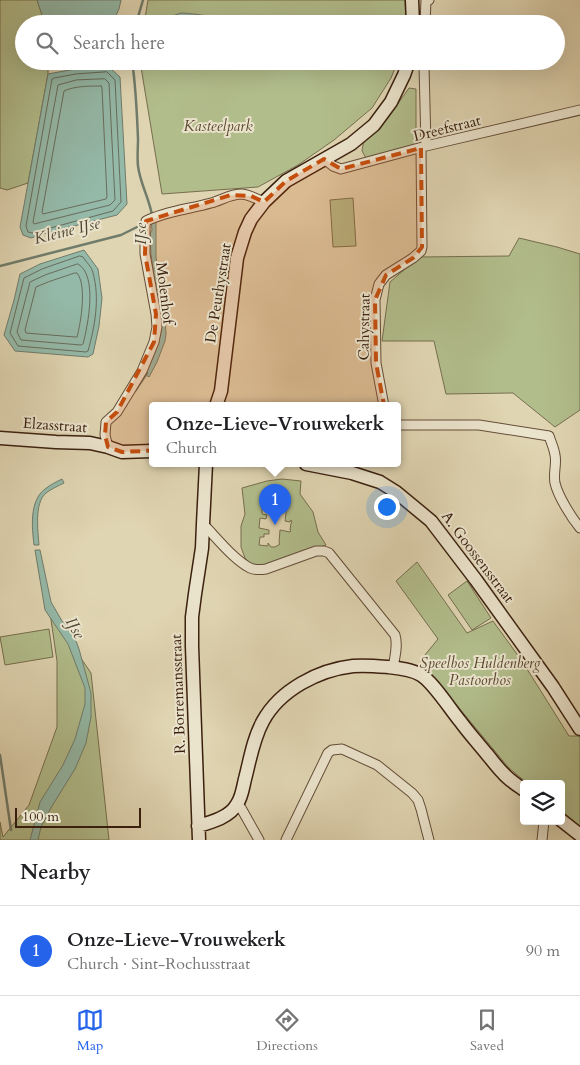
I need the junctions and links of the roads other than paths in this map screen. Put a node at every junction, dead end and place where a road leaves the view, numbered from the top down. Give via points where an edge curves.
1 (412, 0) edge
2 (429, 0) edge
3 (413, 15) edge
4 (425, 15) edge
5 (406, 70) edge
6 (424, 70) edge
7 (580, 110) edge
8 (424, 147) junction
9 (324, 159) junction
10 (264, 202) junction
11 (217, 402) edge
12 (383, 402) edge
13 (401, 425) edge
14 (0, 438) edge
15 (108, 447) junction
16 (149, 451) edge
17 (206, 467) edge
18 (328, 467) edge
19 (203, 524) junction
20 (580, 528) edge
21 (393, 667) junction
22 (580, 728) edge
23 (520, 787) edge
24 (237, 805) junction
25 (198, 812) junction
26 (222, 817) junction
27 (565, 823) edge
28 (544, 825) edge
29 (198, 826) junction
30 (580, 835) edge
31 (199, 840) edge
32 (260, 840) edge
33 (286, 840) edge
34 (428, 840) edge
35 (542, 840) edge

1 - 3 street
2 - 4 street via 426,1
5 - 9 street, De Peuthystraat via 391,102 374,125 352,144
6 - 8 street, De Peuthystraat
7 - 8 street, Dreefstraat
8 - 9 street, Dreefstraat via 341,169
8 - 12 street, Cahystraat via 422,247 414,258 386,275 379,284 375,300 376,364
9 - 10 street, De Peuthystraat via 286,181
10 - 11 street, De Peuthystraat via 245,232 236,258
10 - 15 street, Molenhof via 242,194 231,195 146,221 144,236 157,327 142,371 117,412 106,422
13 - 20 street via 479,424 549,436 555,454 555,485
14 - 15 street, Elzasstraat
15 - 16 street, Elzasstraat via 122,452
17 - 19 street, R. Borremansstraat
18 - 22 street, A. Goossensstraat via 380,482 431,521 482,587
19 - 21 street via 234,555 254,569 266,569 316,551 329,553 395,635
19 - 25 street, R. Borremansstraat via 192,616
21 - 23 street via 421,675 428,681 504,774
21 - 24 street via 352,666 330,671 307,680 274,704 256,735
24 - 26 street
24 - 32 street
25 - 26 street
25 - 29 street, R. Borremansstraat
26 - 29 street
27 - 30 street
28 - 35 street
29 - 31 street, R. Borremansstraat
33 - 34 street via 328,753 338,748 377,765 412,793 418,800

